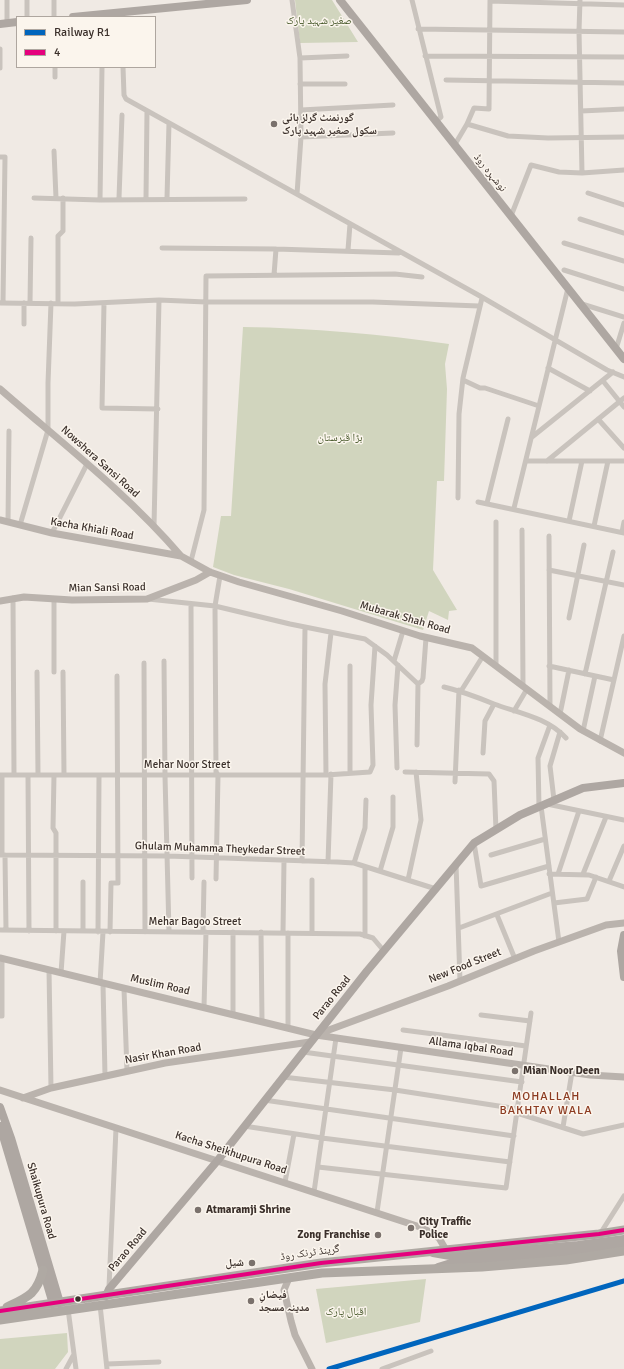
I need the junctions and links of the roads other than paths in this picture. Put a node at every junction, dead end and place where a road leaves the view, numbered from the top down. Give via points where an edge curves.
1 (7, 0) edge
2 (27, 0) edge
3 (54, 0) edge
4 (247, 0) edge
5 (292, 0) edge
6 (340, 0) edge
7 (412, 0) edge
8 (490, 1) edge
9 (580, 2) edge
10 (624, 5) edge
11 (122, 15) edge
12 (27, 16) edge
13 (54, 16) edge
14 (98, 16) edge
15 (16, 22) edge
16 (4, 24) edge
17 (418, 29) junction
18 (489, 29) junction
19 (579, 31) junction
20 (624, 32) edge
21 (0, 49) edge
22 (579, 55) junction
23 (347, 56) dead end
24 (425, 56) junction
25 (489, 56) junction
26 (624, 57) edge
27 (300, 58) junction
28 (0, 68) edge
29 (55, 68) edge
30 (102, 68) edge
31 (123, 68) edge
32 (55, 77) dead end
33 (446, 80) dead end
34 (489, 80) junction
35 (580, 82) junction
36 (624, 83) edge
37 (300, 84) junction
38 (345, 84) dead end
39 (393, 105) dead end
40 (624, 109) edge
41 (301, 110) junction
42 (147, 111) junction
43 (581, 111) junction
44 (122, 115) dead end
45 (435, 122) junction
46 (169, 123) junction
47 (467, 124) junction
48 (393, 134) dead end
49 (301, 137) junction
50 (624, 137) edge
51 (581, 138) junction
52 (454, 146) junction
53 (54, 150) dead end
54 (0, 157) edge
55 (624, 170) edge
56 (582, 173) junction
57 (2, 185) edge
58 (588, 193) dead end
59 (297, 194) junction
60 (34, 198) dead end
61 (56, 198) junction
62 (63, 198) junction
63 (119, 198) junction
64 (146, 198) junction
65 (168, 198) junction
66 (245, 198) dead end
67 (100, 200) junction
68 (624, 205) edge
69 (2, 212) edge
70 (511, 216) junction
71 (580, 218) dead end
72 (350, 224) junction
73 (624, 233) edge
74 (31, 238) dead end
75 (2, 239) edge
76 (564, 243) dead end
77 (162, 248) dead end
78 (276, 249) junction
79 (348, 250) junction
80 (400, 253) junction
81 (624, 261) edge
82 (564, 270) dead end
83 (274, 275) junction
84 (422, 277) dead end
85 (568, 288) junction
86 (624, 289) edge
87 (482, 298) junction
88 (159, 300) junction
89 (206, 302) junction
90 (2, 303) edge
91 (24, 303) junction
92 (30, 303) junction
93 (51, 303) junction
94 (58, 303) junction
95 (104, 303) junction
96 (579, 304) junction
97 (479, 306) junction
98 (624, 317) edge
99 (624, 323) edge
100 (24, 324) dead end
101 (555, 340) junction
102 (624, 344) edge
103 (617, 346) junction
104 (624, 358) edge
105 (548, 368) junction
106 (613, 372) junction
107 (624, 377) edge
108 (463, 380) junction
109 (603, 381) junction
110 (0, 389) edge
111 (590, 391) junction
112 (622, 400) edge
113 (539, 406) junction
114 (624, 407) edge
115 (158, 409) junction
116 (598, 419) junction
117 (508, 420) dead end
118 (48, 430) junction
119 (9, 431) dead end
120 (532, 437) junction
121 (624, 448) edge
122 (624, 461) edge
123 (526, 462) junction
124 (547, 462) junction
125 (582, 462) junction
126 (608, 462) junction
127 (87, 464) junction
128 (458, 498) dead end
129 (478, 502) dead end
130 (487, 504) junction
131 (514, 508) junction
132 (0, 520) edge
133 (569, 520) junction
134 (8, 522) junction
135 (496, 522) dead end
136 (624, 522) edge
137 (20, 525) junction
138 (154, 526) junction
139 (594, 526) junction
140 (522, 530) dead end
141 (52, 533) junction
142 (623, 533) edge
143 (549, 536) dead end
144 (584, 545) dead end
145 (613, 552) dead end
146 (181, 556) junction
147 (191, 561) junction
148 (549, 570) junction
149 (210, 572) junction
150 (577, 575) junction
151 (220, 576) junction
152 (606, 582) junction
153 (624, 585) edge
154 (13, 598) junction
155 (54, 599) junction
156 (147, 599) junction
157 (0, 601) edge
158 (191, 604) junction
159 (215, 606) junction
160 (569, 618) dead end
161 (305, 627) junction
162 (403, 631) junction
163 (331, 633) junction
164 (624, 636) edge
165 (426, 638) junction
166 (375, 646) junction
167 (483, 656) junction
168 (394, 660) junction
169 (164, 661) dead end
170 (144, 663) dead end
171 (398, 665) junction
172 (350, 666) dead end
173 (496, 666) junction
174 (549, 666) junction
175 (569, 670) junction
176 (36, 672) dead end
177 (54, 672) dead end
178 (63, 672) dead end
179 (585, 674) junction
180 (117, 676) dead end
181 (595, 676) junction
182 (614, 680) junction
183 (418, 684) junction
184 (444, 687) dead end
185 (525, 687) junction
186 (460, 691) junction
187 (494, 704) junction
188 (550, 706) junction
189 (514, 711) junction
190 (560, 714) junction
191 (550, 725) junction
192 (583, 731) junction
193 (560, 732) junction
194 (566, 738) dead end
195 (600, 741) junction
196 (416, 745) dead end
197 (483, 753) dead end
198 (624, 753) edge
199 (397, 768) dead end
200 (405, 772) dead end
201 (416, 772) junction
202 (456, 772) junction
203 (350, 773) junction
204 (329, 774) junction
205 (1, 775) edge
206 (14, 775) junction
207 (28, 775) junction
208 (38, 775) junction
209 (54, 775) junction
210 (218, 775) junction
211 (303, 775) junction
212 (64, 776) junction
213 (99, 776) junction
214 (118, 776) junction
215 (145, 776) junction
216 (165, 776) junction
217 (193, 776) junction
218 (455, 782) dead end
219 (624, 783) edge
220 (393, 797) dead end
221 (366, 800) dead end
222 (545, 804) junction
223 (579, 811) junction
224 (606, 817) junction
225 (624, 820) edge
226 (496, 830) junction
227 (545, 839) junction
228 (474, 843) junction
229 (624, 846) edge
230 (3, 855) edge
231 (28, 855) junction
232 (56, 855) junction
233 (491, 855) dead end
234 (98, 856) junction
235 (118, 856) junction
236 (146, 856) junction
237 (168, 856) junction
238 (192, 857) junction
239 (216, 858) junction
240 (284, 860) junction
241 (302, 861) junction
242 (328, 862) junction
243 (354, 864) junction
244 (456, 864) junction
245 (549, 866) junction
246 (365, 867) junction
247 (380, 871) junction
248 (550, 874) junction
249 (558, 874) junction
250 (582, 874) junction
251 (596, 877) junction
252 (192, 878) dead end
253 (216, 879) dead end
254 (312, 880) dead end
255 (408, 880) junction
256 (609, 881) junction
257 (83, 882) dead end
258 (204, 882) dead end
259 (624, 887) edge
260 (436, 889) junction
261 (552, 893) junction
262 (554, 903) junction
263 (497, 915) junction
264 (624, 923) edge
265 (459, 928) junction
266 (3, 930) edge
267 (29, 931) junction
268 (56, 931) junction
269 (64, 931) junction
270 (83, 931) junction
271 (100, 932) junction
272 (110, 932) junction
273 (145, 932) junction
274 (169, 932) junction
275 (204, 932) junction
276 (233, 932) junction
277 (261, 932) junction
278 (286, 933) junction
279 (312, 933) junction
280 (624, 935) edge
281 (365, 936) junction
282 (559, 942) junction
283 (384, 951) junction
284 (1, 958) edge
285 (515, 958) junction
286 (49, 970) junction
287 (61, 973) junction
288 (624, 977) edge
289 (460, 981) junction
290 (102, 984) junction
291 (124, 988) junction
292 (204, 1007) junction
293 (530, 1013) dead end
294 (233, 1014) junction
295 (481, 1015) dead end
296 (0, 1016) edge
297 (262, 1021) junction
298 (530, 1021) junction
299 (288, 1028) junction
300 (402, 1030) dead end
301 (316, 1035) junction
302 (336, 1038) junction
303 (310, 1042) junction
304 (526, 1046) junction
305 (401, 1048) junction
306 (302, 1052) junction
307 (333, 1056) junction
308 (398, 1065) junction
309 (524, 1066) junction
310 (127, 1072) junction
311 (572, 1072) junction
312 (105, 1076) junction
313 (283, 1077) junction
314 (624, 1077) edge
315 (522, 1082) junction
316 (330, 1083) junction
317 (51, 1088) junction
318 (0, 1090) edge
319 (395, 1090) junction
320 (23, 1098) junction
321 (264, 1100) junction
322 (0, 1107) edge
323 (326, 1109) junction
324 (517, 1111) junction
325 (391, 1117) junction
326 (624, 1125) edge
327 (0, 1126) edge
328 (244, 1126) junction
329 (563, 1127) junction
330 (116, 1128) junction
331 (294, 1134) junction
332 (514, 1136) junction
333 (322, 1138) junction
334 (387, 1146) junction
335 (218, 1160) junction
336 (510, 1162) junction
337 (318, 1167) junction
338 (383, 1174) junction
339 (286, 1182) junction
340 (314, 1192) junction
341 (624, 1196) edge
342 (624, 1205) edge
343 (617, 1206) junction
344 (377, 1212) junction
345 (624, 1230) edge
346 (599, 1234) junction
347 (624, 1239) edge
348 (624, 1245) edge
349 (446, 1250) junction
350 (624, 1251) edge
351 (428, 1252) junction
352 (344, 1261) junction
353 (44, 1270) junction
354 (429, 1270) junction
355 (345, 1273) junction
356 (289, 1278) junction
357 (270, 1280) junction
358 (284, 1290) junction
359 (108, 1292) junction
360 (56, 1303) junction
361 (100, 1305) junction
362 (68, 1309) junction
363 (0, 1311) edge
364 (0, 1320) edge
365 (431, 1351) dead end
366 (74, 1355) junction
367 (159, 1362) dead end
368 (107, 1367) edge
369 (66, 1369) edge
370 (76, 1369) edge
371 (312, 1369) edge
372 (382, 1369) edge

1 - 16 street
2 - 12 street
3 - 13 street
4 - 11 main road
5 - 27 street
6 - 45 main road, نوشہرہ روڈ
7 - 17 street
8 - 9 street
8 - 18 street
9 - 10 street
9 - 19 street
11 - 14 main road
15 - 16 main road
17 - 18 street
17 - 24 street
18 - 19 street
18 - 25 street
19 - 20 street
19 - 22 street
21 - 28 street
22 - 25 street
22 - 26 street
22 - 35 street
23 - 27 street
24 - 25 street
24 - 45 street via 441,117
25 - 34 street
27 - 37 street
29 - 32 street
30 - 67 street
31 - 42 street via 126,99
33 - 34 street
34 - 35 street
34 - 47 street via 489,108 474,108
35 - 36 street
35 - 43 street
37 - 38 street
37 - 41 street
39 - 41 street
40 - 43 street
41 - 49 street
42 - 46 street
42 - 64 street
43 - 51 street
44 - 63 street
45 - 52 main road, نوشہرہ روڈ
46 - 59 street
46 - 65 street
47 - 51 street via 508,136
47 - 52 street
48 - 49 street
49 - 59 street
50 - 51 street
51 - 56 street
52 - 70 main road, نوشہرہ روڈ
53 - 61 street
54 - 57 street via 5,157
55 - 56 street
56 - 70 street via 559,172 531,165
57 - 69 street
58 - 68 street
59 - 72 street
60 - 61 street
61 - 62 street
62 - 67 street
62 - 94 street via 63,231 58,236
63 - 64 street
63 - 67 street
64 - 65 street
65 - 66 street
69 - 75 street
70 - 85 main road, نوشہرہ روڈ
71 - 73 street
72 - 79 street
72 - 80 street
74 - 92 street
75 - 90 street
76 - 81 street
77 - 78 street
78 - 79 street
78 - 83 street
79 - 80 street
80 - 87 street
82 - 86 street
83 - 84 street via 395,274
83 - 89 street via 206,276
85 - 96 main road, نوشہرہ روڈ
85 - 101 street
87 - 97 street
87 - 101 street
88 - 89 street
88 - 95 street
88 - 115 street
89 - 97 street via 373,302
89 - 147 street via 204,510
90 - 91 street
91 - 92 street
91 - 100 street
92 - 93 street
93 - 94 street
93 - 118 street
94 - 95 street
95 - 115 street via 102,408
96 - 98 street
96 - 103 main road, نوشہرہ روڈ
97 - 108 street
99 - 103 street
101 - 105 street
101 - 106 street
102 - 103 street
103 - 104 main road, نوشہرہ روڈ
105 - 111 street
105 - 113 street
106 - 107 street
106 - 109 street
108 - 113 street via 480,388
108 - 128 street via 459,414
109 - 111 street
109 - 112 street
110 - 118 street, Nowshera Sansi Road
111 - 120 street
112 - 114 street
112 - 116 street
113 - 120 street
115 - 138 street
116 - 121 street
116 - 124 street
117 - 130 street
118 - 127 street, Nowshera Sansi Road
118 - 137 street
119 - 134 street
120 - 123 street
122 - 126 street
123 - 124 street
123 - 131 street
124 - 125 street
125 - 126 street
125 - 133 street
126 - 139 street
127 - 138 street, Nowshera Sansi Road
127 - 141 street
129 - 130 street
130 - 131 street
131 - 133 street
132 - 134 street, Kacha Khiali Road
133 - 139 street
134 - 137 street, Kacha Khiali Road
135 - 173 street
136 - 142 street
137 - 141 street, Kacha Khiali Road
138 - 146 street, Nowshera Sansi Road
139 - 142 street
140 - 185 street
141 - 146 street, Kacha Khiali Road
143 - 148 street
144 - 150 street
145 - 152 street
146 - 147 street, Mubarak Shah Road
147 - 149 street, Mubarak Shah Road
148 - 150 street
148 - 174 street
149 - 151 street, Mubarak Shah Road
149 - 156 street, Mian Sansi Road
150 - 152 street
150 - 160 street
151 - 159 street
151 - 162 street, Mubarak Shah Road
152 - 153 street
152 - 179 street
154 - 155 street, Mian Sansi Road
154 - 157 street, Mian Sansi Road
154 - 206 street
155 - 156 street, Mian Sansi Road
155 - 177 street
156 - 158 street
158 - 159 street
158 - 217 street
159 - 161 street
159 - 210 street
161 - 163 street
161 - 211 street
162 - 165 street, Mubarak Shah Road
162 - 168 street
163 - 166 street via 365,639
163 - 204 street via 325,684
164 - 182 street
165 - 167 street, Mubarak Shah Road via 472,648
165 - 183 street via 423,678
166 - 168 street
166 - 203 street, Mehar Noor Street via 372,770
167 - 173 street, Mubarak Shah Road
167 - 186 street
168 - 171 street
169 - 216 street
170 - 215 street
171 - 183 street
171 - 199 street via 395,704
172 - 203 street
173 - 185 street, Mubarak Shah Road
174 - 175 street
174 - 188 street
175 - 179 street
175 - 190 street
176 - 208 street
178 - 212 street
179 - 181 street
180 - 214 street
181 - 182 street
181 - 192 street
182 - 195 street
183 - 196 street
184 - 186 street
185 - 188 street, Mubarak Shah Road
185 - 189 street
186 - 187 street
186 - 202 street
187 - 189 street
187 - 197 street via 484,721
188 - 190 street, Mubarak Shah Road
189 - 191 street
190 - 192 street, Mubarak Shah Road
191 - 193 street
191 - 222 street via 538,758
192 - 195 street, Mubarak Shah Road
193 - 194 street
193 - 222 street via 550,766
195 - 198 street, Mubarak Shah Road
200 - 201 street
201 - 202 street
201 - 255 street via 422,820
202 - 218 street
202 - 226 street via 484,773 492,776
203 - 204 street, Mehar Noor Street
204 - 211 street, Mehar Noor Street
204 - 242 street
205 - 206 street, Mehar Noor Street
205 - 230 street
206 - 207 street, Mehar Noor Street
207 - 208 street, Mehar Noor Street
207 - 231 street
208 - 209 street, Mehar Noor Street
209 - 212 street, Mehar Noor Street
209 - 232 street via 53,828 56,833
210 - 211 street, Mehar Noor Street
210 - 217 street, Mehar Noor Street
210 - 239 street
211 - 241 street
212 - 213 street, Mehar Noor Street
213 - 214 street, Mehar Noor Street
213 - 234 street
214 - 215 street, Mehar Noor Street
214 - 235 street
215 - 216 street, Mehar Noor Street
215 - 236 street
216 - 217 street, Mehar Noor Street
216 - 237 street
217 - 238 street
219 - 222 main road, Parao Road via 583,788
220 - 247 street via 393,826
221 - 243 street via 365,828
222 - 223 street
222 - 226 main road, Parao Road via 520,815
222 - 227 street
223 - 224 street
223 - 249 street
224 - 225 street
224 - 250 street
226 - 228 main road, Parao Road
227 - 233 street
227 - 245 street
228 - 244 main road, Parao Road
228 - 245 street via 481,886
229 - 256 street
230 - 231 street, Ghulam Muhamma Theykedar Street
230 - 266 street
231 - 232 street, Ghulam Muhamma Theykedar Street
231 - 267 street
232 - 234 street, Ghulam Muhamma Theykedar Street
232 - 268 street
234 - 235 street, Ghulam Muhamma Theykedar Street
234 - 271 street
235 - 236 street, Ghulam Muhamma Theykedar Street
235 - 272 street via 118,883 111,883
236 - 237 street, Ghulam Muhamma Theykedar Street
236 - 273 street
237 - 238 street, Ghulam Muhamma Theykedar Street
237 - 274 street
238 - 239 street, Ghulam Muhamma Theykedar Street
238 - 252 street
239 - 240 street, Ghulam Muhamma Theykedar Street
239 - 253 street
240 - 241 street, Ghulam Muhamma Theykedar Street
240 - 278 street
241 - 242 street, Ghulam Muhamma Theykedar Street
242 - 243 street, Ghulam Muhamma Theykedar Street
243 - 246 street, Ghulam Muhamma Theykedar Street
244 - 260 main road, Parao Road
244 - 265 street
245 - 248 street
246 - 247 street, Ghulam Muhamma Theykedar Street
246 - 281 street
247 - 255 street, Ghulam Muhamma Theykedar Street
248 - 249 street
248 - 261 street
249 - 250 street
250 - 251 street
251 - 256 street
251 - 262 street via 588,899
254 - 279 street
255 - 260 street, Ghulam Muhamma Theykedar Street
256 - 259 street
257 - 270 street
258 - 275 street
260 - 283 main road, Parao Road
261 - 262 street
261 - 263 street
262 - 282 street
263 - 265 street
263 - 285 street
264 - 282 street, New Food Street via 606,925
265 - 289 street
266 - 267 street, Mehar Bagoo Street
267 - 268 street, Mehar Bagoo Street
268 - 269 street, Mehar Bagoo Street
269 - 270 street, Mehar Bagoo Street
269 - 287 street
270 - 271 street, Mehar Bagoo Street
271 - 272 street, Mehar Bagoo Street
271 - 290 street
272 - 273 street, Mehar Bagoo Street
273 - 274 street, Mehar Bagoo Street
274 - 275 street, Mehar Bagoo Street
275 - 276 street, Mehar Bagoo Street
275 - 292 street
276 - 277 street, Mehar Bagoo Street
276 - 294 street
277 - 278 street, Mehar Bagoo Street
277 - 297 street
278 - 279 street, Mehar Bagoo Street
278 - 299 street
279 - 281 street, Mehar Bagoo Street
280 - 288 main road via 621,951
281 - 283 street, Mehar Bagoo Street via 373,938
282 - 285 street, New Food Street
283 - 301 main road, Parao Road
284 - 286 street, Muslim Road
284 - 296 street
285 - 289 street, New Food Street
286 - 287 street, Muslim Road
286 - 317 street
287 - 290 street, Muslim Road
289 - 301 street, New Food Street
290 - 291 street, Muslim Road
290 - 312 street
291 - 292 street, Muslim Road
291 - 310 street
292 - 294 street, Muslim Road
293 - 298 street
294 - 297 street, Muslim Road
295 - 298 street
297 - 299 street, Muslim Road
298 - 304 street
299 - 301 street, Muslim Road
300 - 304 street
301 - 302 street, Allama Iqbal Road
301 - 303 main road, Parao Road
302 - 305 street, Allama Iqbal Road
302 - 307 street
303 - 306 main road, Parao Road
303 - 310 street, Nasir Khan Road via 165,1063
304 - 309 street
305 - 308 street
305 - 309 street, Allama Iqbal Road
306 - 307 street
306 - 313 main road, Parao Road
307 - 308 street
307 - 316 street
308 - 315 street
308 - 319 street
309 - 311 street, Allama Iqbal Road
309 - 315 street
310 - 312 street, Nasir Khan Road
311 - 314 street, Allama Iqbal Road
311 - 329 street
312 - 317 street, Nasir Khan Road
313 - 316 street
313 - 321 main road, Parao Road
315 - 324 street
316 - 319 street
316 - 323 street
317 - 320 street, Nasir Khan Road
318 - 320 street, Kacha Sheikhupura Road
319 - 324 street
319 - 325 street
320 - 330 street, Kacha Sheikhupura Road
321 - 323 street
321 - 328 main road, Parao Road
322 - 360 main road, Shaikupura Road via 11,1138
323 - 325 street
323 - 333 street
324 - 329 street
324 - 332 street
325 - 332 street
325 - 334 street
326 - 329 street via 587,1134
327 - 353 main road, Shaikupura Road
328 - 331 street
328 - 335 main road, Parao Road
330 - 335 street, Kacha Sheikhupura Road
330 - 359 street
331 - 333 street
331 - 339 street
332 - 336 street
333 - 334 street
333 - 337 street
334 - 336 street
334 - 338 street
335 - 339 street, Kacha Sheikhupura Road
335 - 359 main road, Parao Road
336 - 338 street via 506,1188
337 - 338 street
337 - 340 street
338 - 344 street
339 - 340 street, Kacha Sheikhupura Road
340 - 344 street, Kacha Sheikhupura Road
341 - 343 street
342 - 343 street
343 - 346 street
344 - 349 street, Kacha Sheikhupura Road via 423,1228 439,1238
345 - 346 highway, گرینڈ ٹرنک روڈ
346 - 349 highway, گرینڈ ٹرنک روڈ
347 - 351 main road via 450,1256
348 - 354 main road via 451,1262
349 - 351 highway, گرینڈ ٹرنک روڈ
350 - 354 highway, گرینڈ ٹرنک روڈ via 566,1260
351 - 352 highway, گرینڈ ٹرنک روڈ
352 - 355 highway
352 - 359 highway, گرینڈ ٹرنک روڈ
353 - 360 main road, Shaikupura Road
353 - 363 highway via 36,1291
354 - 355 highway, گرینڈ ٹرنک روڈ
355 - 356 highway, گرینڈ ٹرنک روڈ via 322,1273
356 - 357 highway, گرینڈ ٹرنک روڈ
356 - 358 street
357 - 358 street
357 - 361 highway, گرینڈ ٹرنک روڈ
358 - 371 street via 295,1335
359 - 360 highway, گرینڈ ٹرنک روڈ
360 - 363 highway, گرینڈ ٹرنک روڈ
361 - 362 highway, گرینڈ ٹرنک روڈ
361 - 368 street
362 - 364 highway, گرینڈ ٹرنک روڈ
362 - 366 street
365 - 372 street
366 - 369 street
366 - 370 street
367 - 368 street

